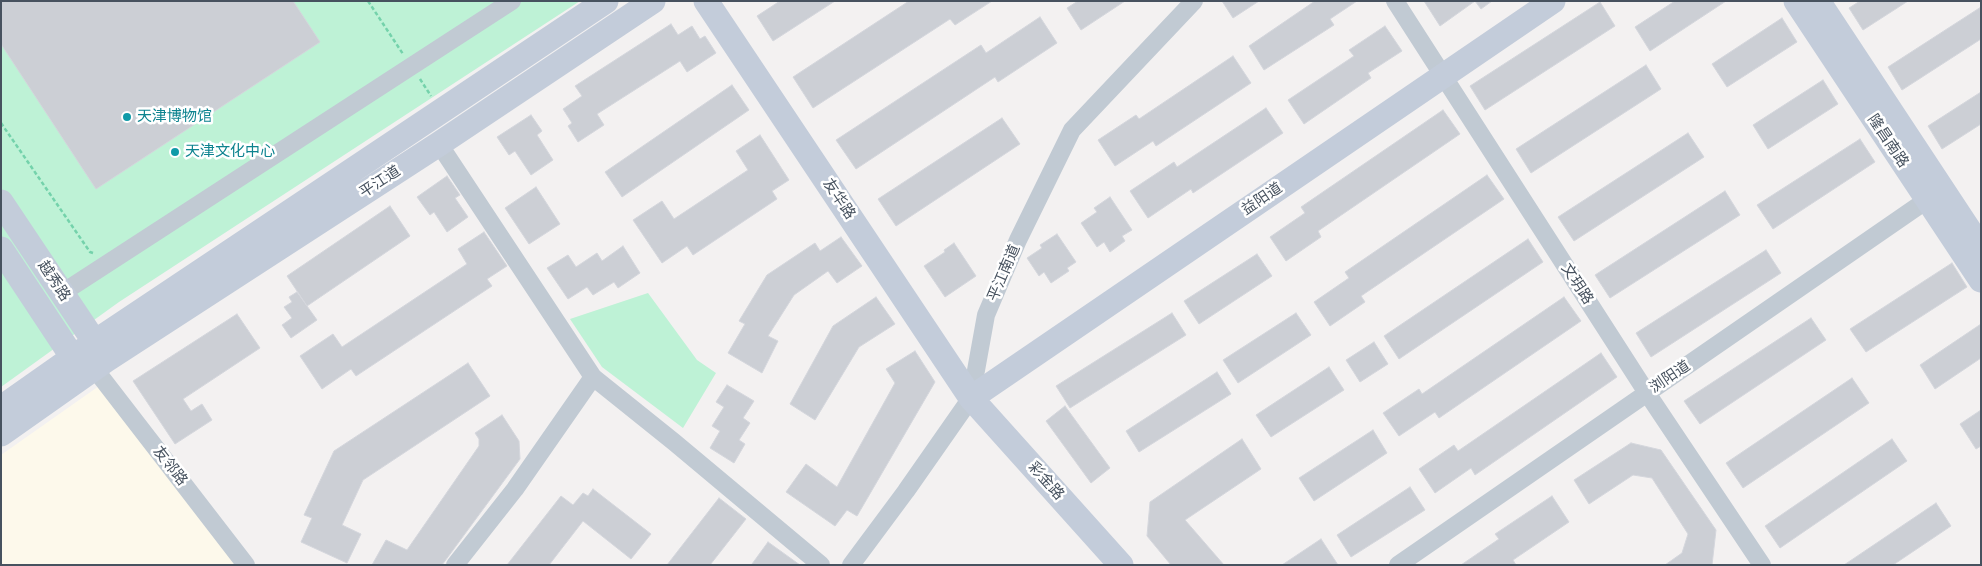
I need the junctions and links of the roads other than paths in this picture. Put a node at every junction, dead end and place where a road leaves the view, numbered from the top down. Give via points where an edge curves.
1 (512, 1) edge
2 (606, 1) edge
3 (653, 1) edge
4 (706, 1) edge
5 (1194, 1) edge
6 (1395, 1) edge
7 (1553, 1) edge
8 (1796, 1) edge
9 (1818, 1) edge
10 (1443, 75) junction
11 (439, 144) junction
12 (1935, 195) junction
13 (1, 202) edge
14 (1981, 248) edge
15 (1, 249) edge
16 (1981, 280) edge
17 (62, 293) junction
18 (90, 360) junction
19 (593, 377) junction
20 (1646, 393) junction
21 (971, 398) junction
22 (1, 408) edge
23 (1, 434) edge
24 (246, 565) edge
25 (455, 565) edge
26 (821, 565) edge
27 (851, 565) edge
28 (1121, 565) edge
29 (1398, 565) edge
30 (1762, 565) edge

1 - 17 street
2 - 18 main road, 平江道
3 - 11 main road, 平江道
4 - 21 main road, 友华路
5 - 21 street, 平江南道 via 1072,130 1018,240 986,315
6 - 10 street, 文玥路
7 - 10 main road, 益阳道
8 - 12 main road, 隆昌南路
9 - 12 main road, 隆昌南路
10 - 20 street, 文玥路
10 - 21 main road, 益阳道
11 - 18 main road, 平江道
11 - 19 street
12 - 14 main road, 隆昌南路
12 - 16 main road, 隆昌南路
12 - 20 street, 浏阳道
13 - 17 main road, 越秀路
15 - 18 main road, 越秀路
17 - 18 main road, 越秀路
18 - 22 main road
18 - 23 main road
18 - 24 street, 友邻路
19 - 25 street via 515,489
19 - 26 street
20 - 29 street, 浏阳道
20 - 30 street, 文玥路
21 - 27 street, 平江南道
21 - 28 main road, 彩金路

